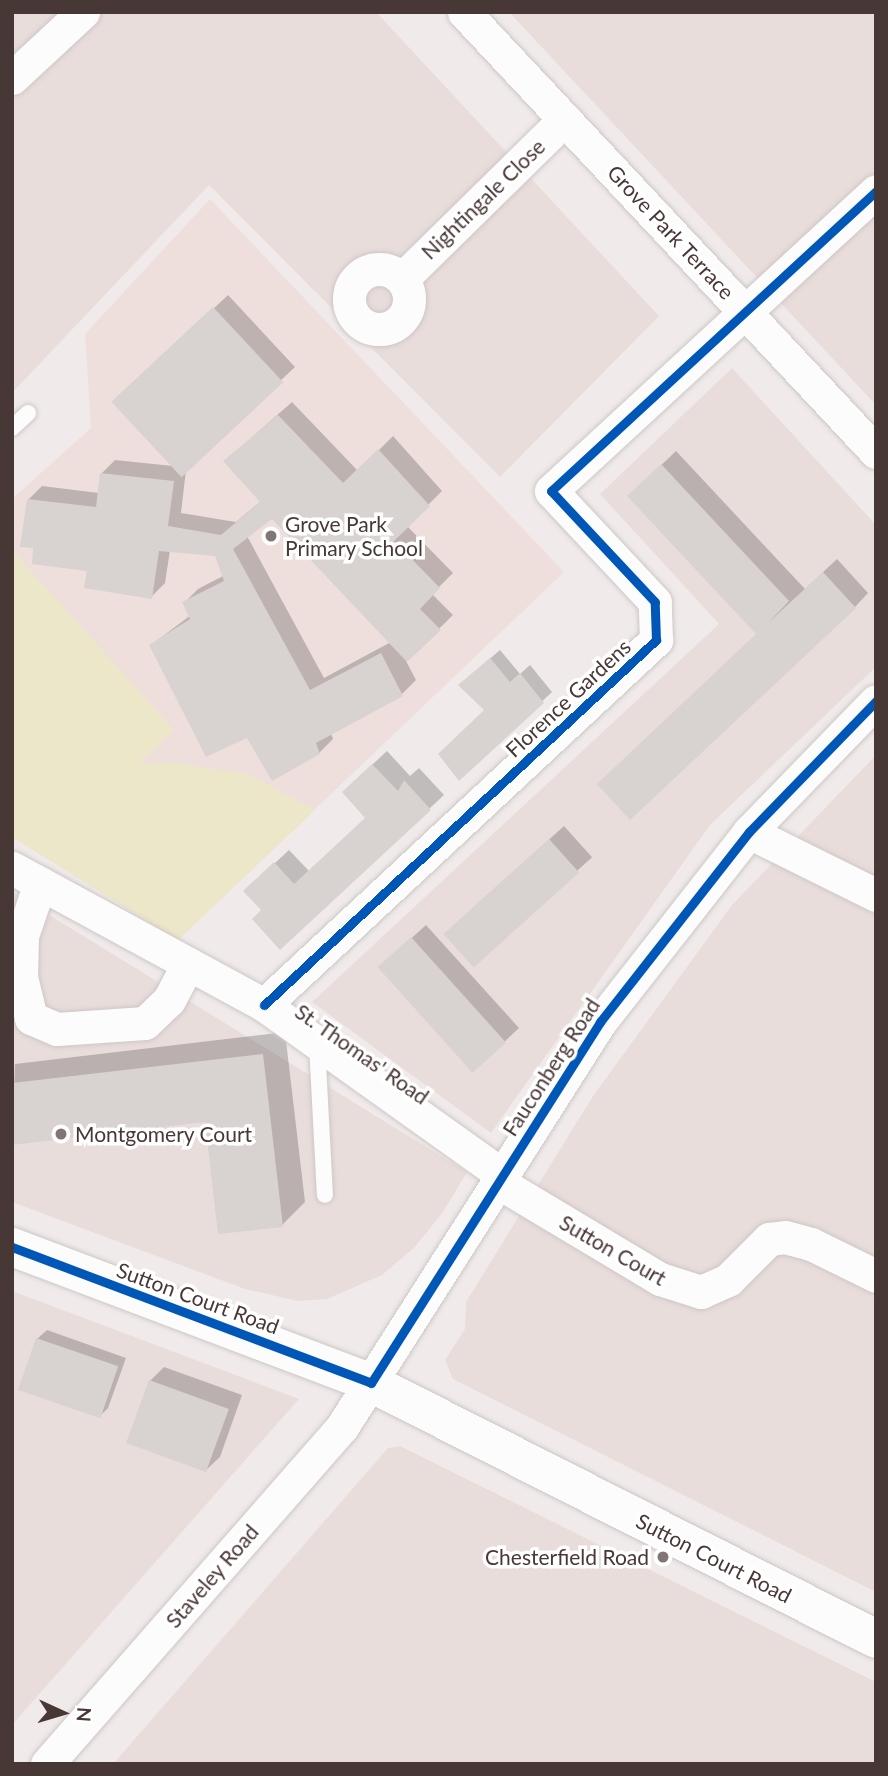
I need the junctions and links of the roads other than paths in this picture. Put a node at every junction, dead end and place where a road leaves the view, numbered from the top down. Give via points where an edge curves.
1 (83, 12) edge
2 (478, 17) edge
3 (12, 78) edge
4 (565, 119) junction
5 (876, 191) edge
6 (402, 279) dead end
7 (745, 311) junction
8 (29, 413) dead end
9 (12, 428) edge
10 (876, 452) edge
11 (876, 701) edge
12 (750, 832) junction
13 (26, 876) edge
14 (876, 895) edge
15 (188, 964) junction
16 (264, 1005) junction
17 (317, 1044) junction
18 (500, 1178) junction
19 (325, 1195) dead end
20 (12, 1247) edge
21 (876, 1276) edge
22 (371, 1383) junction
23 (876, 1639) edge
24 (47, 1764) edge

1 - 3 street
2 - 4 street, Grove Park Terrace
4 - 6 street, Nightingale Close
4 - 7 street, Grove Park Terrace
5 - 7 street
7 - 10 street, Grove Park Terrace
7 - 16 street, Florence Gardens via 551,491 655,602 656,639
8 - 9 lane
11 - 12 street, Fauconberg Road
12 - 14 street
12 - 18 street, Fauconberg Road via 600,1022
13 - 15 street, St. Thomas' Road
13 - 15 street via 21,977 31,1018 57,1030 145,1023 169,1000
15 - 16 street, St. Thomas' Road
16 - 17 street, St. Thomas' Road
17 - 18 street, St. Thomas' Road
17 - 19 lane
18 - 21 street, Sutton Court via 681,1288 715,1289 769,1239 785,1237 811,1244
18 - 22 street, Fauconberg Road
20 - 22 street, Sutton Court Road
22 - 23 street, Sutton Court Road
22 - 24 street, Staveley Road via 342,1427

